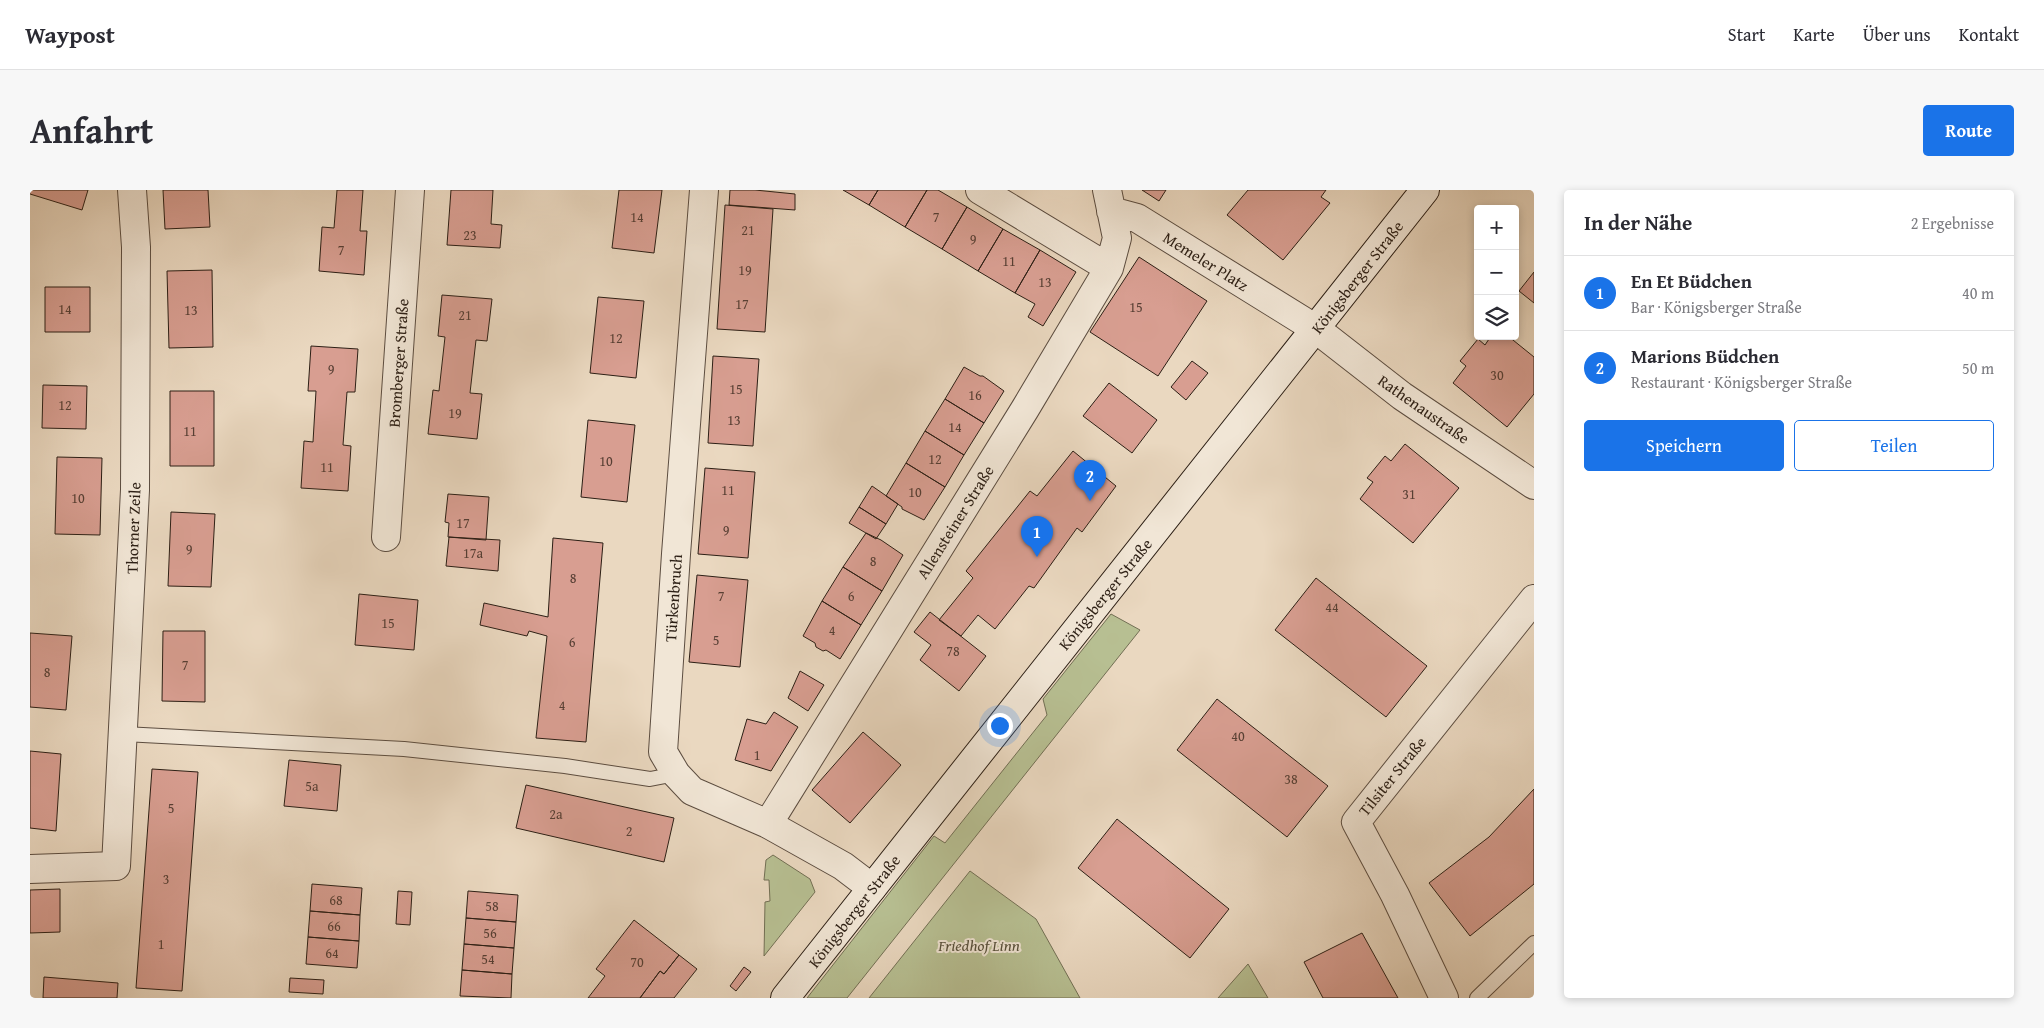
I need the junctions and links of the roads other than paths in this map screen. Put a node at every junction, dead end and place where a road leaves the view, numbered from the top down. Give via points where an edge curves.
1 (132, 190) edge
2 (410, 190) edge
3 (704, 190) edge
4 (980, 190) edge
5 (1425, 190) edge
6 (1109, 201) edge
7 (1108, 268) junction
8 (1316, 330) junction
9 (1534, 485) edge
10 (386, 537) dead end
11 (1534, 599) edge
12 (124, 734) junction
13 (676, 774) junction
14 (768, 824) junction
15 (30, 869) edge
16 (872, 888) junction
17 (1534, 943) edge
18 (785, 998) edge
19 (1444, 998) edge
20 (1477, 998) edge

1 - 12 street, Thorner Zeile via 136,247 136,490
2 - 10 street, Bromberger Straße
3 - 13 street, Türkenbruch via 663,752
4 - 7 street
5 - 8 street, Königsberger Straße
6 - 7 street, Allensteiner Straße via 1117,238
6 - 8 street, Memeler Platz
7 - 14 street, Allensteiner Straße via 1025,409
8 - 9 street, Rathenaustraße via 1402,396
8 - 16 street, Königsberger Straße
11 - 19 street, Tilsiter Straße via 1356,822
12 - 13 lane via 404,749 565,766 650,779
12 - 15 street, Thorner Zeile via 116,866
13 - 14 street, Türkenbruch via 692,791
14 - 16 street, Türkenbruch via 843,866
16 - 18 street, Königsberger Straße
17 - 20 lane

